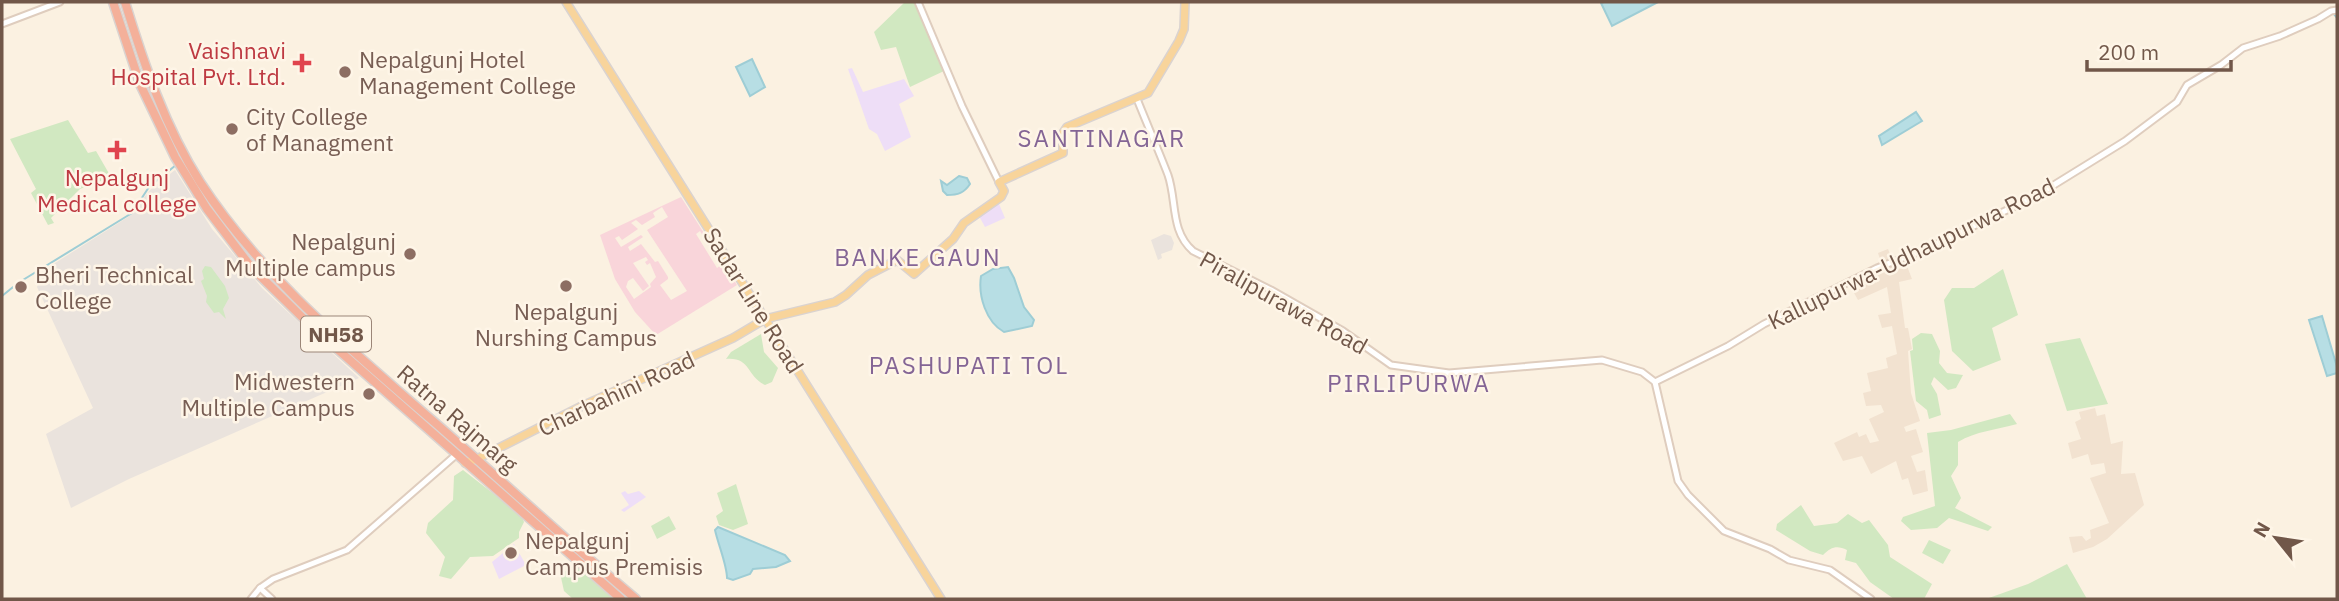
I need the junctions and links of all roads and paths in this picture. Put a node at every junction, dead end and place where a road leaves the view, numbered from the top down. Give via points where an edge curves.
1 (60, 2) edge
2 (113, 2) edge
3 (125, 2) edge
4 (566, 2) edge
5 (918, 2) edge
6 (1185, 2) edge
7 (2337, 10) edge
8 (2, 24) edge
9 (1137, 99) junction
10 (999, 182) junction
11 (765, 319) junction
12 (1655, 382) junction
13 (466, 450) junction
14 (456, 455) junction
15 (477, 459) junction
16 (464, 463) junction
17 (260, 588) junction
18 (251, 599) edge
19 (272, 599) edge
20 (621, 599) edge
21 (636, 599) edge
22 (941, 599) edge
23 (1871, 599) edge

1 - 8 street
2 - 14 highway, Ratna Rajmarg / NH58 via 140,84 174,157 251,267
3 - 13 highway, Ratna Rajmarg / NH58 via 166,118 217,208 306,307
4 - 11 main road, Sadar Line Road
5 - 10 street
6 - 9 main road via 1179,41 1148,93
7 - 12 street, Kallupurwa-Udhaupurwa Road via 2243,48 2187,85 2177,102 2125,141 2036,196 1877,268
9 - 10 main road via 1067,127 1063,153
9 - 12 street, Piralipurawa Road via 1169,178 1185,244 1343,331 1391,365 1449,373 1602,359
10 - 11 main road, Charbahini Road via 1004,191 1001,197 964,223 914,274 897,260 868,275 835,302
11 - 15 main road, Charbahini Road
11 - 22 main road, Sadar Line Road
12 - 23 street via 1678,481 1717,526 1789,560 1830,570
13 - 14 street
13 - 15 highway, Ratna Rajmarg / NH58
14 - 16 highway, Ratna Rajmarg / NH58
14 - 17 street via 347,550
15 - 16 main road, Charbahini Road
15 - 21 highway, Ratna Rajmarg / NH58
16 - 20 highway, Ratna Rajmarg / NH58
17 - 18 street
17 - 19 street

